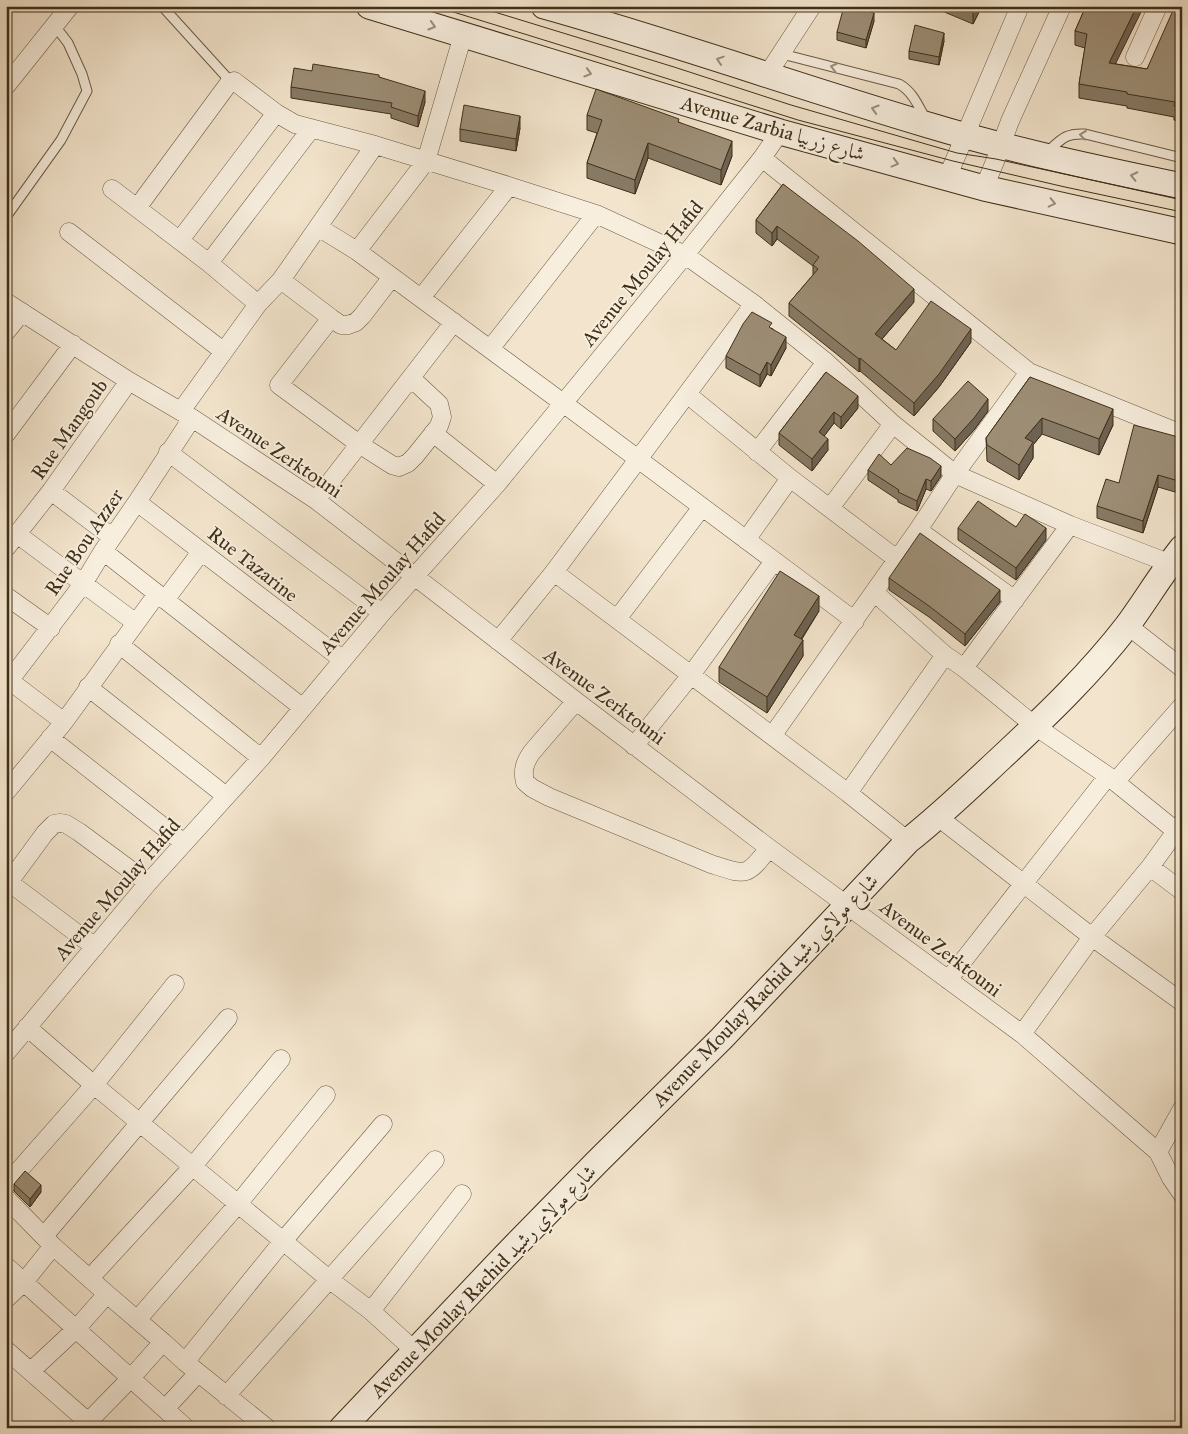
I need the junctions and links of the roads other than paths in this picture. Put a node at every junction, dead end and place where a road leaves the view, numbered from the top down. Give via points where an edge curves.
1 (70, 6) edge
2 (162, 6) edge
3 (369, 6) edge
4 (544, 6) edge
5 (812, 6) edge
6 (1020, 6) edge
7 (1062, 6) edge
8 (1158, 6) edge
9 (55, 26) junction
10 (463, 35) junction
11 (782, 54) junction
12 (1135, 57) dead end
13 (768, 75) junction
14 (231, 82) junction
15 (6, 86) edge
16 (276, 113) junction
17 (929, 125) junction
18 (311, 129) junction
19 (780, 132) junction
20 (964, 135) junction
21 (375, 145) junction
22 (1001, 145) junction
23 (1042, 156) junction
24 (762, 158) junction
25 (1182, 158) edge
26 (426, 160) junction
27 (947, 178) junction
28 (509, 186) junction
29 (1182, 186) edge
30 (984, 188) junction
31 (112, 189) dead end
32 (137, 208) junction
33 (596, 214) junction
34 (6, 217) edge
35 (318, 227) junction
36 (68, 232) dead end
37 (1182, 232) edge
38 (180, 240) junction
39 (357, 251) junction
40 (684, 255) junction
41 (209, 262) junction
42 (392, 277) junction
43 (280, 280) junction
44 (421, 298) junction
45 (6, 302) edge
46 (258, 304) junction
47 (754, 304) junction
48 (22, 312) junction
49 (330, 318) junction
50 (454, 322) junction
51 (6, 332) edge
52 (73, 344) junction
53 (490, 349) junction
54 (223, 352) junction
55 (826, 362) junction
56 (1029, 372) junction
57 (410, 378) junction
58 (128, 380) junction
59 (687, 394) junction
60 (563, 403) junction
61 (186, 414) junction
62 (893, 424) junction
63 (433, 433) junction
64 (6, 434) edge
65 (1182, 434) edge
66 (359, 444) junction
67 (168, 452) junction
68 (758, 452) junction
69 (638, 459) junction
70 (954, 474) junction
71 (790, 478) junction
72 (497, 484) junction
73 (51, 491) junction
74 (316, 500) junction
75 (137, 502) junction
76 (702, 507) junction
77 (830, 508) junction
78 (1070, 525) junction
79 (918, 530) junction
80 (17, 534) junction
81 (746, 540) junction
82 (108, 544) junction
83 (6, 548) edge
84 (201, 552) junction
85 (898, 560) junction
86 (1178, 560) edge
87 (774, 561) junction
88 (554, 572) junction
89 (415, 576) junction
90 (84, 584) junction
91 (875, 593) junction
92 (6, 596) edge
93 (161, 597) junction
94 (1015, 600) junction
95 (382, 613) junction
96 (617, 619) junction
97 (855, 621) junction
98 (136, 623) junction
99 (1127, 625) junction
100 (51, 628) junction
101 (498, 641) junction
102 (120, 644) junction
103 (944, 655) junction
104 (343, 660) junction
105 (964, 668) junction
106 (1182, 668) edge
107 (691, 675) junction
108 (7, 681) edge
109 (88, 687) junction
110 (576, 701) junction
111 (1182, 706) edge
112 (303, 708) junction
113 (64, 722) junction
114 (1035, 726) junction
115 (772, 736) junction
116 (50, 738) junction
117 (634, 746) junction
118 (261, 758) junction
119 (1111, 779) junction
120 (6, 792) edge
121 (848, 793) junction
122 (226, 796) junction
123 (938, 817) junction
124 (1179, 827) edge
125 (908, 841) junction
126 (184, 843) junction
127 (769, 848) junction
128 (1150, 867) junction
129 (7, 881) edge
130 (148, 883) junction
131 (1024, 883) junction
132 (1182, 891) edge
133 (847, 905) junction
134 (1092, 937) junction
135 (95, 947) junction
136 (948, 980) junction
137 (175, 984) dead end
138 (1182, 1002) edge
139 (228, 1018) dead end
140 (27, 1027) junction
141 (1022, 1034) junction
142 (6, 1053) edge
143 (281, 1059) dead end
144 (94, 1085) junction
145 (326, 1094) dead end
146 (1182, 1109) edge
147 (140, 1123) junction
148 (383, 1124) dead end
149 (1158, 1152) junction
150 (435, 1160) dead end
151 (193, 1166) junction
152 (6, 1185) edge
153 (462, 1194) dead end
154 (1182, 1194) edge
155 (6, 1198) edge
156 (238, 1204) junction
157 (49, 1241) junction
158 (284, 1242) junction
159 (6, 1266) edge
160 (90, 1278) junction
161 (330, 1280) junction
162 (24, 1282) junction
163 (107, 1294) junction
164 (6, 1299) edge
165 (371, 1311) junction
166 (137, 1320) junction
167 (76, 1329) junction
168 (163, 1342) junction
169 (6, 1350) edge
170 (415, 1350) junction
171 (191, 1367) junction
172 (31, 1372) junction
173 (130, 1378) junction
174 (226, 1396) junction
175 (172, 1420) edge
176 (88, 1425) edge
177 (267, 1428) edge
178 (342, 1428) edge

1 - 9 street
2 - 14 lane
3 -> 10 main road, Avenue Zarbia شارع زربيا
13 -> 4 main road
5 - 11 street
6 - 20 street
7 - 22 street
8 - 12 street
9 - 15 street
9 - 34 lane via 68,43 87,91 61,140
10 -> 19 main road, Avenue Zarbia شارع زربيا
10 - 26 street
11 - 13 street
17 -> 11 lane via 911,93 899,84
17 -> 13 main road
14 - 16 street via 236,82
14 - 32 street
16 - 18 street
16 - 38 street
17 - 20 main road
18 - 21 street
18 - 41 street
19 - 24 street, Avenue Moulay Hafid
19 -> 27 main road, Avenue Zarbia شارع زربيا
20 - 22 main road
20 - 27 street
21 - 26 street
21 - 35 street, Rue Bou Azzer
22 - 23 main road
22 - 30 street
25 -> 23 lane via 1075,133 1065,136
29 -> 23 main road
24 - 40 street, Avenue Moulay Hafid
24 - 56 street
26 - 28 street
26 - 39 street
27 - 30 main road, Avenue Zarbia شارع زربيا
28 - 33 street
28 - 44 street
30 -> 37 main road, Avenue Zarbia شارع زربيا
31 - 32 street
32 - 38 street
33 - 40 street
33 - 53 street
35 - 39 street
35 - 43 street, Rue Bou Azzer
36 - 54 street
38 - 41 street
39 - 42 street
40 - 47 street
40 - 60 street, Avenue Moulay Hafid
41 - 46 street
42 - 44 street
42 - 49 street via 356,322 341,325
43 - 46 street, Rue Bou Azzer
43 - 49 street
44 - 50 street
45 - 48 street, Avenue Zerktouni
46 - 54 street, Rue Bou Azzer
47 - 55 street
47 - 59 street
48 - 51 street
48 - 52 street, Avenue Zerktouni
49 - 66 street via 279,385
50 - 53 street
50 - 57 street
52 - 58 street, Avenue Zerktouni
52 - 64 street
53 - 60 street
54 - 61 street, Rue Bou Azzer
55 - 62 street
55 - 68 street
56 - 65 street
56 - 70 street
57 - 63 street via 439,404 442,421
57 - 66 street
58 - 61 street, Avenue Zerktouni
58 - 73 street, Rue Mangoub
59 - 68 street
59 - 69 street
60 - 69 street
60 - 72 street, Avenue Moulay Hafid
61 - 67 street, Rue Bou Azzer
61 - 74 street, Avenue Zerktouni
62 - 70 street
62 - 77 street
63 - 66 street via 415,456 402,466 392,465
63 - 72 street
66 - 74 street
67 - 75 street, Rue Bou Azzer
67 - 95 street
68 - 71 street
69 - 76 street
69 - 88 street
70 - 78 street
70 - 79 street
71 - 77 street
71 - 81 street
72 - 89 street, Avenue Moulay Hafid
73 - 80 street, Rue Mangoub
73 - 82 street
74 - 89 street, Avenue Zerktouni
75 - 82 street, Rue Bou Azzer
75 - 84 street, Rue Tazarine
76 - 81 street
76 - 96 street
77 - 85 street
78 - 86 street
78 - 94 street
79 - 85 street
79 - 94 street
80 - 83 street, Rue Mangoub
80 - 90 street
81 - 87 street
82 - 90 street, Rue Bou Azzer
82 - 93 street
84 - 93 street
84 - 104 street, Rue Tazarine
85 - 91 street
86 - 99 main road, Avenue Moulay Rachid شارع مولاي رشيد
87 - 97 street
87 - 107 street
88 - 96 street
88 - 101 street
89 - 95 street, Avenue Moulay Hafid
89 - 101 street, Avenue Zerktouni
90 - 98 street
90 - 100 street, Rue Bou Azzer
91 - 97 street
91 - 103 street
92 - 100 street
93 - 98 street
93 - 112 street
94 - 105 street
95 - 104 street, Avenue Moulay Hafid
96 - 107 street
97 - 115 street
98 - 102 street
99 - 106 street
99 - 114 main road, Avenue Moulay Rachid شارع مولاي رشيد via 1075,686
100 - 108 street, Rue Bou Azzer
101 - 110 street, Avenue Zerktouni
102 - 109 street
102 - 118 street
103 - 105 street
103 - 121 street
104 - 112 street, Avenue Moulay Hafid
105 - 114 street
107 - 115 street
107 - 117 street
108 - 113 street
109 - 113 street
109 - 122 street
110 - 117 street, Avenue Zerktouni
110 - 127 street via 526,760 525,782 532,788 738,873 755,867
111 - 119 street
112 - 118 street, Avenue Moulay Hafid
113 - 116 street
114 - 119 street
114 - 123 main road, Avenue Moulay Rachid شارع مولاي رشيد
115 - 121 street
116 - 120 street
116 - 126 street
117 - 127 street, Avenue Zerktouni
118 - 122 street, Avenue Moulay Hafid
119 - 124 street
119 - 131 street
121 - 125 street
122 - 126 street, Avenue Moulay Hafid
123 - 125 main road, Avenue Moulay Rachid شارع مولاي رشيد
123 - 131 street
124 - 128 street
125 - 133 main road, Avenue Moulay Rachid شارع مولاي رشيد
126 - 130 street, Avenue Moulay Hafid
127 - 133 street, Avenue Zerktouni
128 - 132 street
128 - 134 street
129 - 130 street via 45,833 60,823 79,832
129 - 135 street
130 - 135 street, Avenue Moulay Hafid
131 - 134 street
131 - 136 street
133 - 136 street, Avenue Zerktouni
133 - 170 main road, Avenue Moulay Rachid شارع مولاي رشيد via 722,1038
134 - 138 street
134 - 141 street
135 - 140 street, Avenue Moulay Hafid
136 - 141 street, Avenue Zerktouni
137 - 144 street
139 - 147 street
140 - 142 street, Avenue Moulay Hafid
140 - 144 street
141 - 149 street, Avenue Zerktouni
143 - 151 street
144 - 147 street
144 - 152 street
145 - 156 street
146 - 149 street
147 - 151 street
147 - 157 street
148 - 158 street
149 - 154 street
150 - 161 street
151 - 156 street
151 - 160 street
153 - 165 street
155 - 157 street
156 - 158 street
156 - 166 street
157 - 160 street
157 - 162 street
158 - 161 street
158 - 171 street
159 - 162 street
160 - 163 street
161 - 165 street
161 - 174 street
162 - 164 street
162 - 167 street
163 - 166 street
163 - 167 street
165 - 170 street
166 - 168 street
167 - 172 street
167 - 173 street
168 - 171 street
168 - 173 street
169 - 172 street
170 - 178 main road, Avenue Moulay Rachid شارع مولاي رشيد
171 - 174 street
171 - 175 street
172 - 176 street
173 - 175 street
173 - 176 street
174 - 177 street

